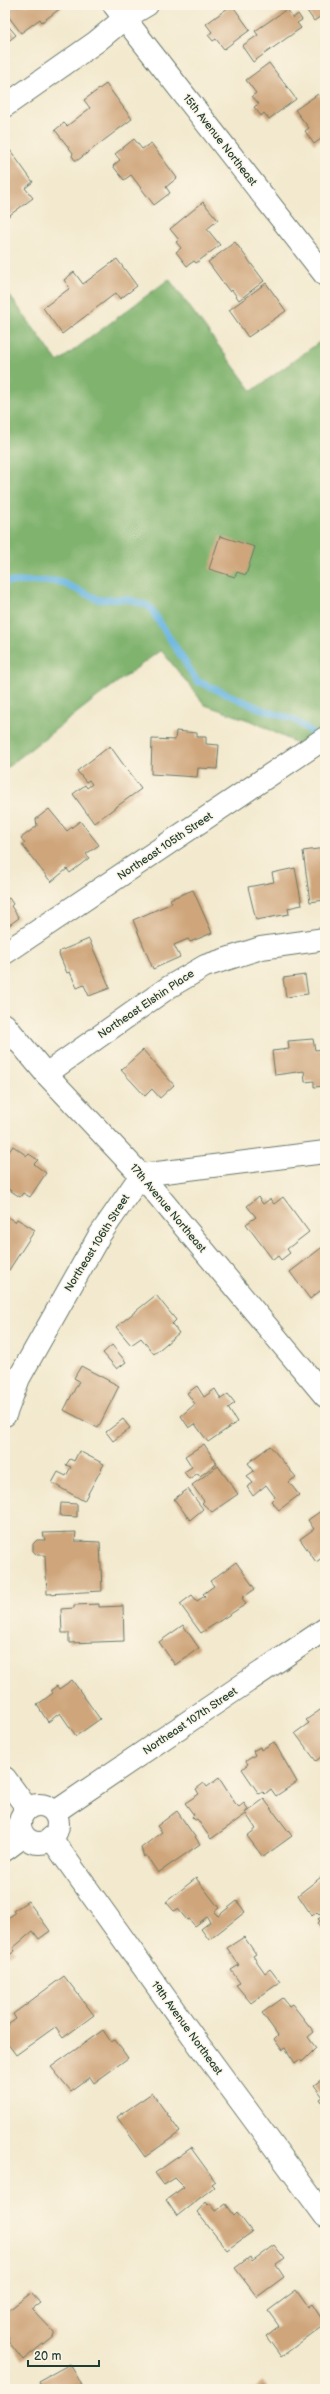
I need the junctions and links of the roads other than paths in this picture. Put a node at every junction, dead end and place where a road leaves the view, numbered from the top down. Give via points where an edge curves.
1 (147, 5) edge
2 (120, 12) edge
3 (5, 106) edge
4 (325, 275) edge
5 (325, 738) edge
6 (325, 939) edge
7 (5, 953) edge
8 (5, 1025) edge
9 (46, 1074) junction
10 (325, 1152) edge
11 (141, 1174) junction
12 (325, 1396) edge
13 (5, 1415) edge
14 (325, 1629) edge
15 (5, 1778) edge
16 (27, 1808) junction
17 (55, 1812) junction
18 (24, 1836) junction
19 (51, 1838) junction
20 (5, 1850) edge
21 (325, 2216) edge

1 - 2 street
2 - 3 street via 96,42
2 - 4 street, 15th Avenue Northeast
5 - 7 street, Northeast 105th Street
6 - 9 street, Northeast Elshin Place via 261,948 205,966 169,987
8 - 9 street, 17th Avenue Northeast
9 - 11 street, 17th Avenue Northeast
10 - 11 street
11 - 12 street, 17th Avenue Northeast
11 - 13 street, Northeast 106th Street via 99,1236 22,1371
14 - 17 street, Northeast 107th Street
15 - 16 street
16 - 17 street via 37,1804 44,1805
16 - 18 street via 19,1822
17 - 19 street via 58,1825
18 - 19 street via 37,1843
18 - 20 street
19 - 21 street, 19th Avenue Northeast

